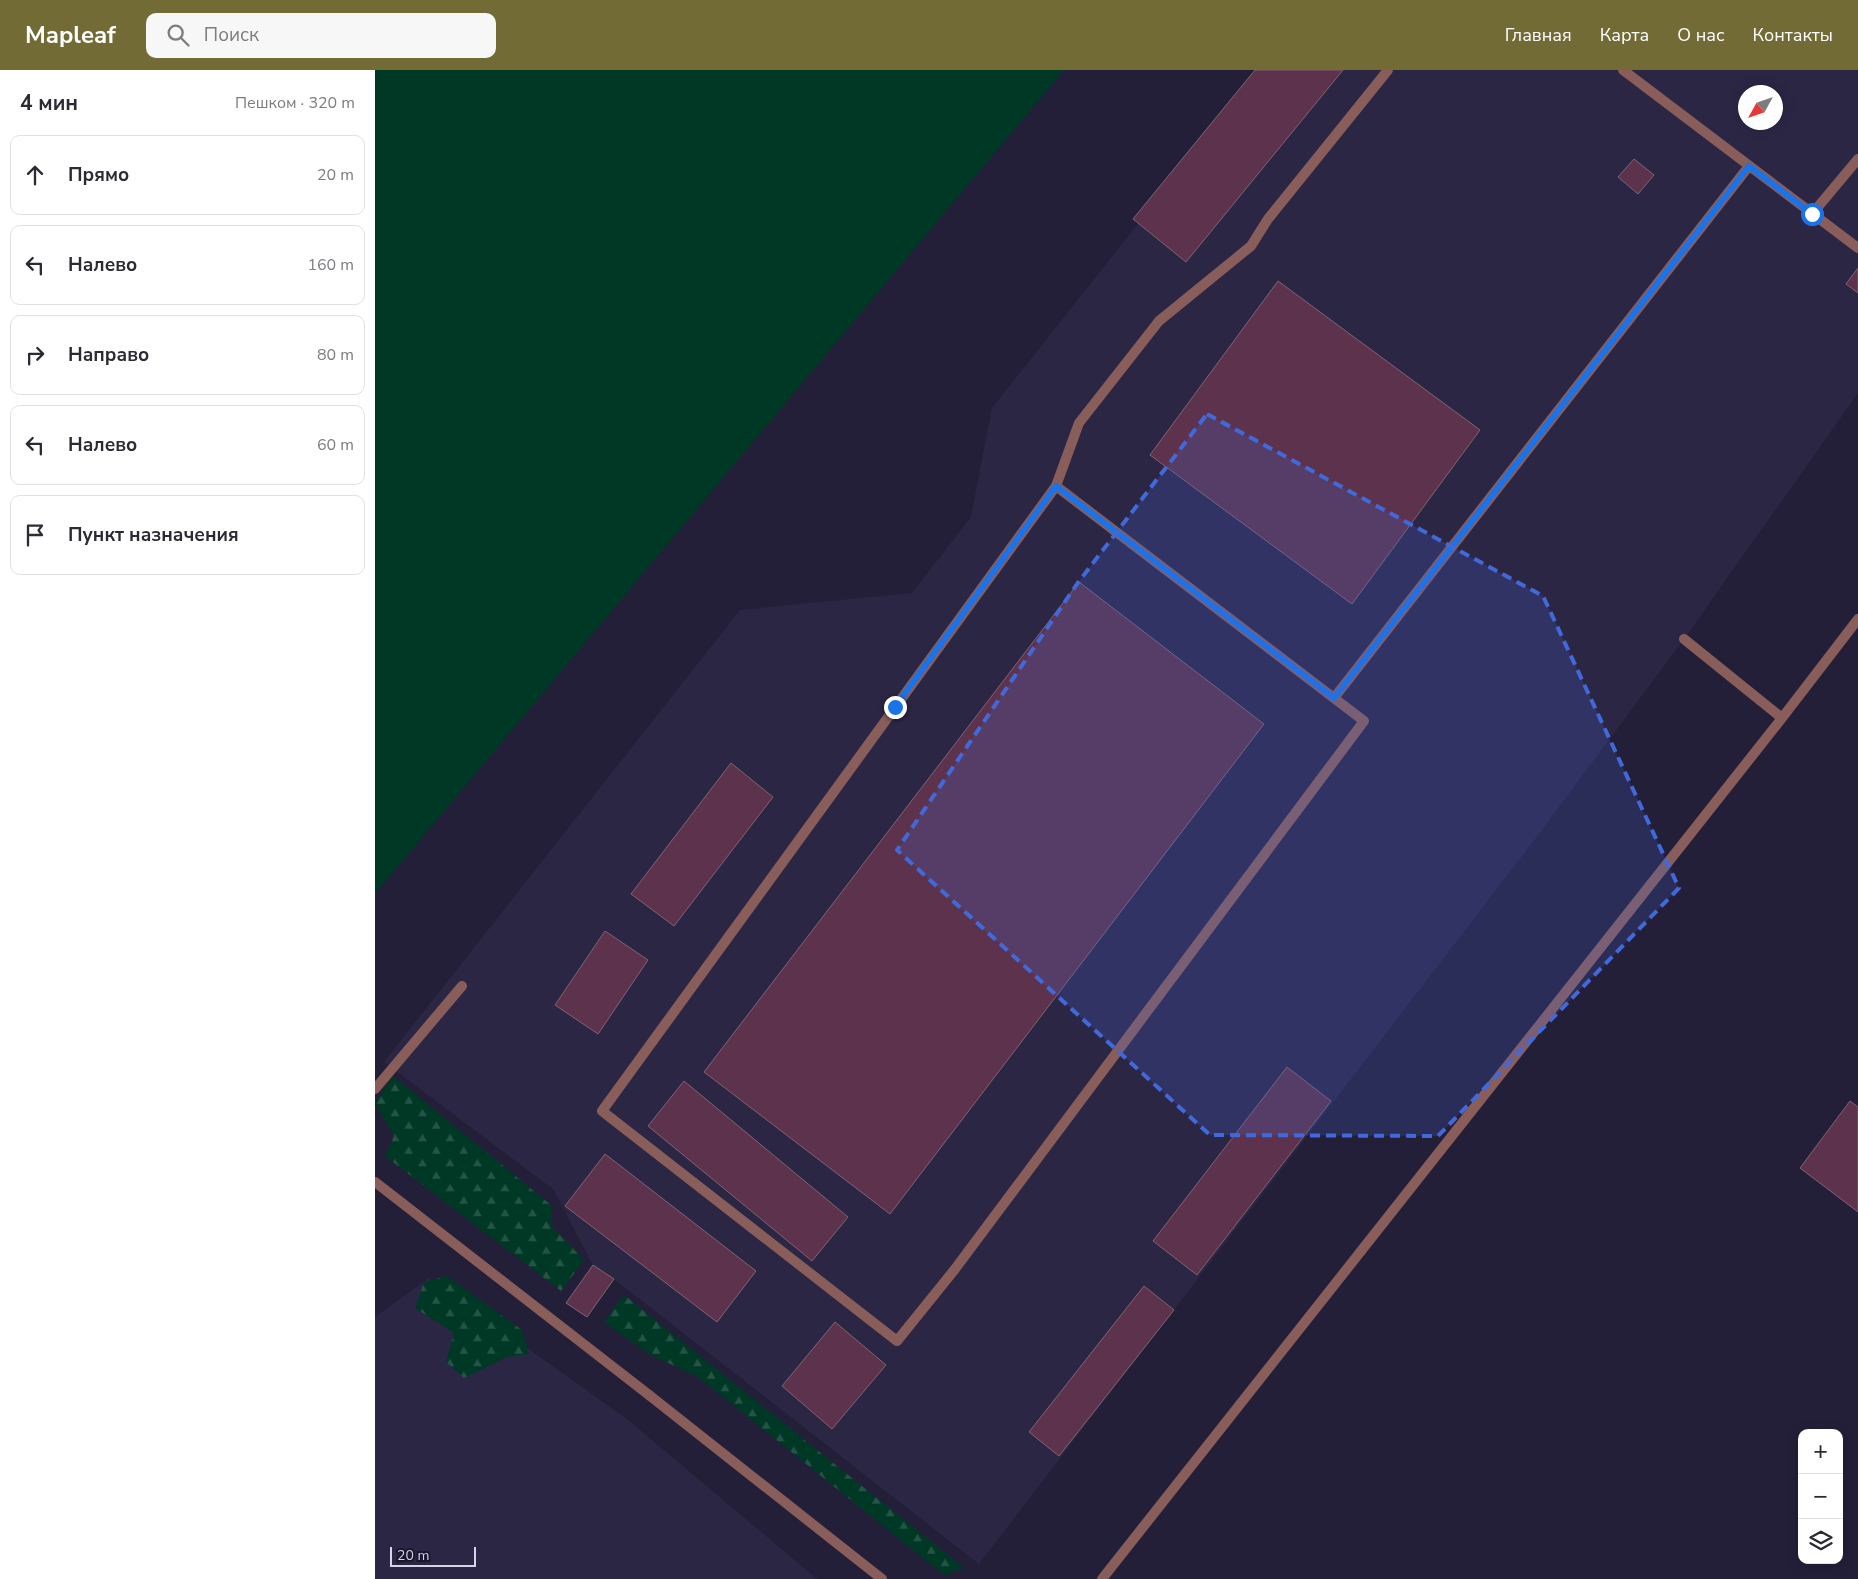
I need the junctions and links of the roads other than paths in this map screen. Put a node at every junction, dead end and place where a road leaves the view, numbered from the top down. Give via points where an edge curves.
1 (1388, 70) edge
2 (1623, 70) edge
3 (1858, 159) edge
4 (1749, 166) junction
5 (1812, 214) junction
6 (1858, 248) edge
7 (1056, 486) junction
8 (1858, 619) edge
9 (1684, 639) dead end
10 (1334, 698) junction
11 (1783, 718) junction
12 (462, 986) dead end
13 (375, 1089) edge
14 (375, 1182) edge
15 (882, 1579) edge
16 (1103, 1579) edge

1 - 7 street via 1268,219 1251,246 1159,321 1079,422
2 - 4 street
3 - 5 street
4 - 5 street
4 - 10 street
5 - 6 street
7 - 10 street
7 - 10 street via 602,1111 897,1342 1364,721
8 - 11 street
9 - 11 street
11 - 16 street
12 - 13 street
14 - 15 street

